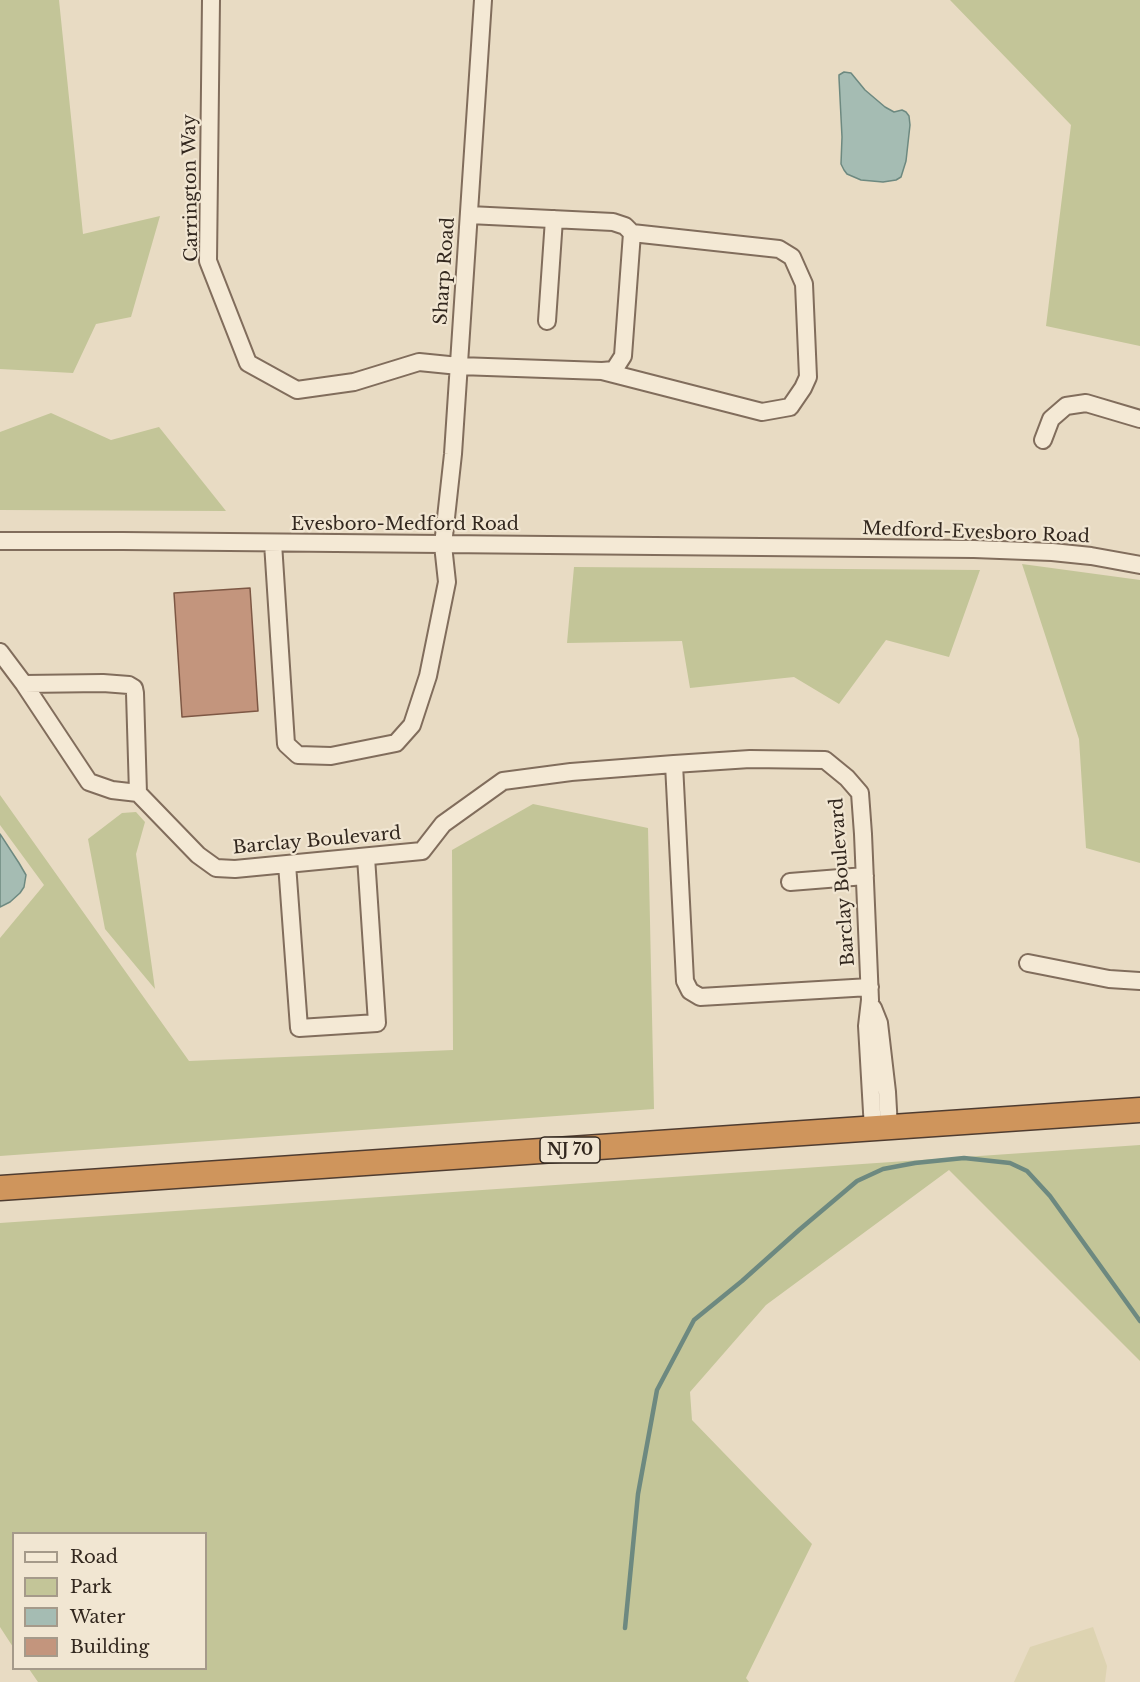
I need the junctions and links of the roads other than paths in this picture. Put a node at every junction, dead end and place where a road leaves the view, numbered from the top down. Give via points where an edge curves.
1 (211, 0) edge
2 (483, 0) edge
3 (469, 215) junction
4 (554, 219) junction
5 (632, 233) junction
6 (548, 321) dead end
7 (459, 366) junction
8 (602, 372) junction
9 (1140, 419) edge
10 (1043, 440) dead end
11 (0, 542) edge
12 (273, 543) junction
13 (443, 545) junction
14 (810, 547) joint
15 (0, 553) edge
16 (1140, 565) edge
17 (0, 652) edge
18 (24, 684) junction
19 (674, 764) junction
20 (138, 793) junction
21 (366, 857) junction
22 (287, 864) junction
23 (865, 876) junction
24 (790, 882) dead end
25 (1028, 963) dead end
26 (1140, 981) edge
27 (870, 994) junction
28 (1140, 1110) edge
29 (881, 1129) junction
30 (0, 1188) edge

1 - 7 street, Carrington Way via 208,261 248,363 297,390 354,382 418,362
2 - 3 street, Sharp Road
3 - 4 street, Carrington Way
3 - 7 street, Sharp Road
4 - 5 street, Carrington Way via 613,222
4 - 6 street
5 - 8 street via 623,356 614,370
5 - 8 street, Carrington Way via 779,249 792,257 804,284 808,377 790,407 762,412
7 - 8 street, Carrington Way
7 - 13 street, Sharp Road
9 - 10 street via 1086,403 1066,406 1051,419
11 - 12 street, Evesboro-Medford Road
11 - 15 street
12 - 13 street, Evesboro-Medford Road
12 - 13 street, Sharp Road via 286,744 298,755 331,756 396,743 412,724 428,676 447,582
13 - 14 street, Evesboro-Medford Road
14 - 16 street, Medford-Evesboro Road via 1052,552
17 - 18 street
18 - 20 street via 89,782
18 - 20 street via 134,688
19 - 21 street, Barclay Boulevard via 503,781 443,824 422,851
19 - 23 street, Barclay Boulevard via 825,760 860,793
19 - 27 street, Barclay Boulevard via 684,969 690,991 700,997
20 - 22 street, Barclay Boulevard via 198,855 216,868
21 - 22 street, Barclay Boulevard
21 - 22 street via 377,1023 300,1028
23 - 24 street
23 - 27 street, Barclay Boulevard
25 - 26 street
27 - 29 street, Barclay Boulevard via 867,1026
28 - 29 highway, NJ 70
29 - 30 highway, NJ 70

